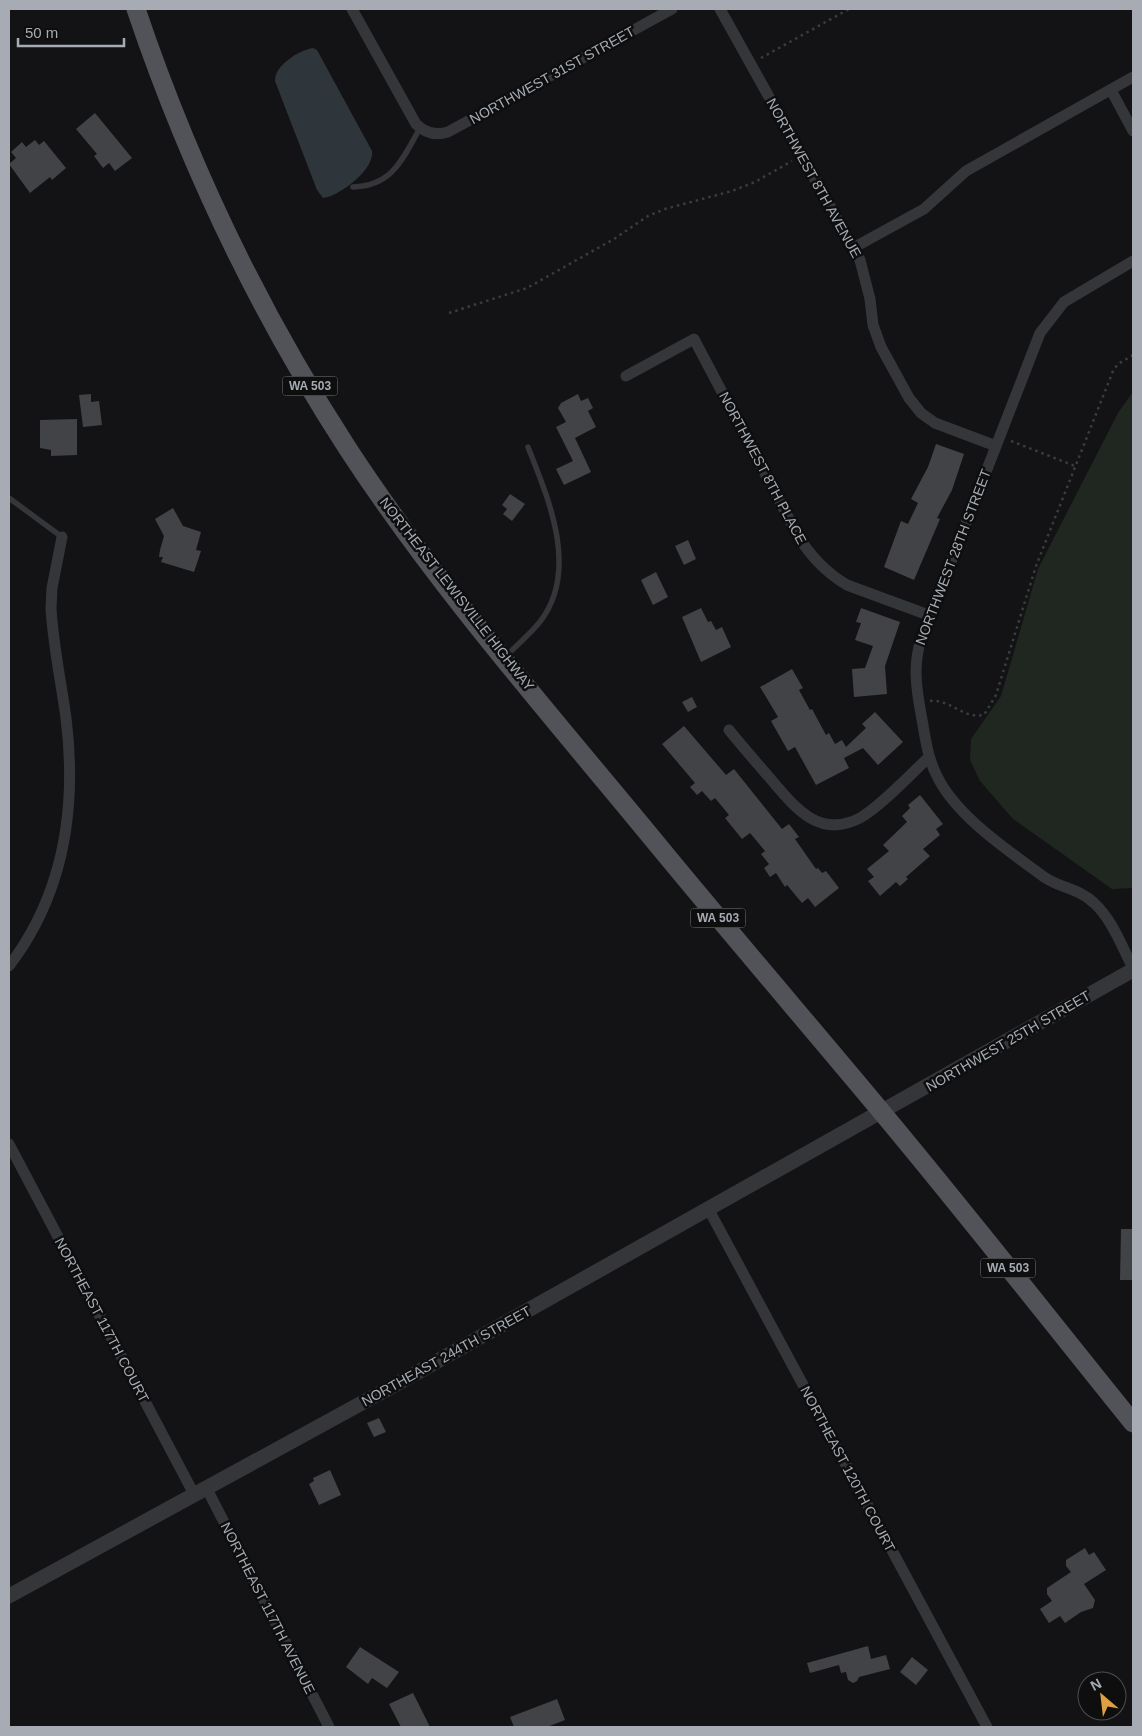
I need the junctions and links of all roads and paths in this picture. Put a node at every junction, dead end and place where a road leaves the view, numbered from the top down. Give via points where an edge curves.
1 (136, 9) edge
2 (352, 9) edge
3 (672, 9) edge
4 (720, 9) edge
5 (849, 9) edge
6 (751, 64) junction
7 (1133, 77) edge
8 (1111, 90) junction
9 (425, 130) junction
10 (1133, 131) edge
11 (802, 156) junction
12 (353, 187) dead end
13 (853, 248) junction
14 (1133, 261) edge
15 (449, 313) dead end
16 (1133, 355) edge
17 (626, 376) dead end
18 (998, 441) junction
19 (528, 448) dead end
20 (1075, 466) junction
21 (9, 498) edge
22 (62, 537) joint
23 (930, 616) junction
24 (505, 658) junction
25 (919, 702) junction
26 (729, 730) dead end
27 (929, 757) junction
28 (9, 966) edge
29 (1133, 969) edge
30 (882, 1113) junction
31 (9, 1144) edge
32 (709, 1210) junction
33 (1133, 1423) edge
34 (201, 1492) junction
35 (9, 1596) edge
36 (329, 1727) edge
37 (987, 1727) edge

1 - 24 main road, NORTHEAST LEWISVILLE HIGHWAY / WA 503 via 203,182 235,250 298,367 398,522
2 - 9 street
3 - 9 street, NORTHWEST 31ST STREET via 448,132
4 - 6 street, NORTHWEST 8TH AVENUE
5 - 6 path
6 - 11 street, NORTHWEST 8TH AVENUE
7 - 8 street
8 - 10 street
8 - 13 street via 966,171 924,209
9 - 12 lane via 398,168 386,178 364,187
11 - 13 street, NORTHWEST 8TH AVENUE
11 - 15 path via 732,191 648,216 527,288
13 - 18 street, NORTHWEST 8TH AVENUE via 866,280 878,340 909,398 935,423
14 - 18 street, NORTHWEST 28TH STREET via 1075,294 1047,321
16 - 20 path via 1113,371
17 - 23 street, NORTHWEST 8TH PLACE via 694,339 797,534 813,558 847,585
18 - 20 path
18 - 23 street, NORTHWEST 28TH STREET
19 - 24 lane via 549,500 557,539 559,573 550,604 539,623
20 - 25 path via 1036,566 996,695 984,715 973,717 939,700
21 - 22 lane
22 - 28 street via 51,608 70,763 68,826 50,892 31,933
23 - 25 street, NORTHWEST 28TH STREET via 915,664
24 - 30 main road, NORTHEAST LEWISVILLE HIGHWAY / WA 503
25 - 27 street, NORTHWEST 28TH STREET
26 - 27 street via 796,809 813,820 833,824 861,817
27 - 29 street, NORTHWEST 28TH STREET via 943,788 966,816 1044,877 1094,903 1108,920
29 - 30 street, NORTHWEST 25TH STREET
30 - 32 street, NORTHEAST 244TH STREET
30 - 33 main road, WA 503
31 - 34 street, NORTHEAST 117TH COURT
32 - 34 street, NORTHEAST 244TH STREET
32 - 37 street, NORTHEAST 120TH COURT
34 - 35 street, NORTHEAST 244TH STREET
34 - 36 street, NORTHEAST 117TH AVENUE

